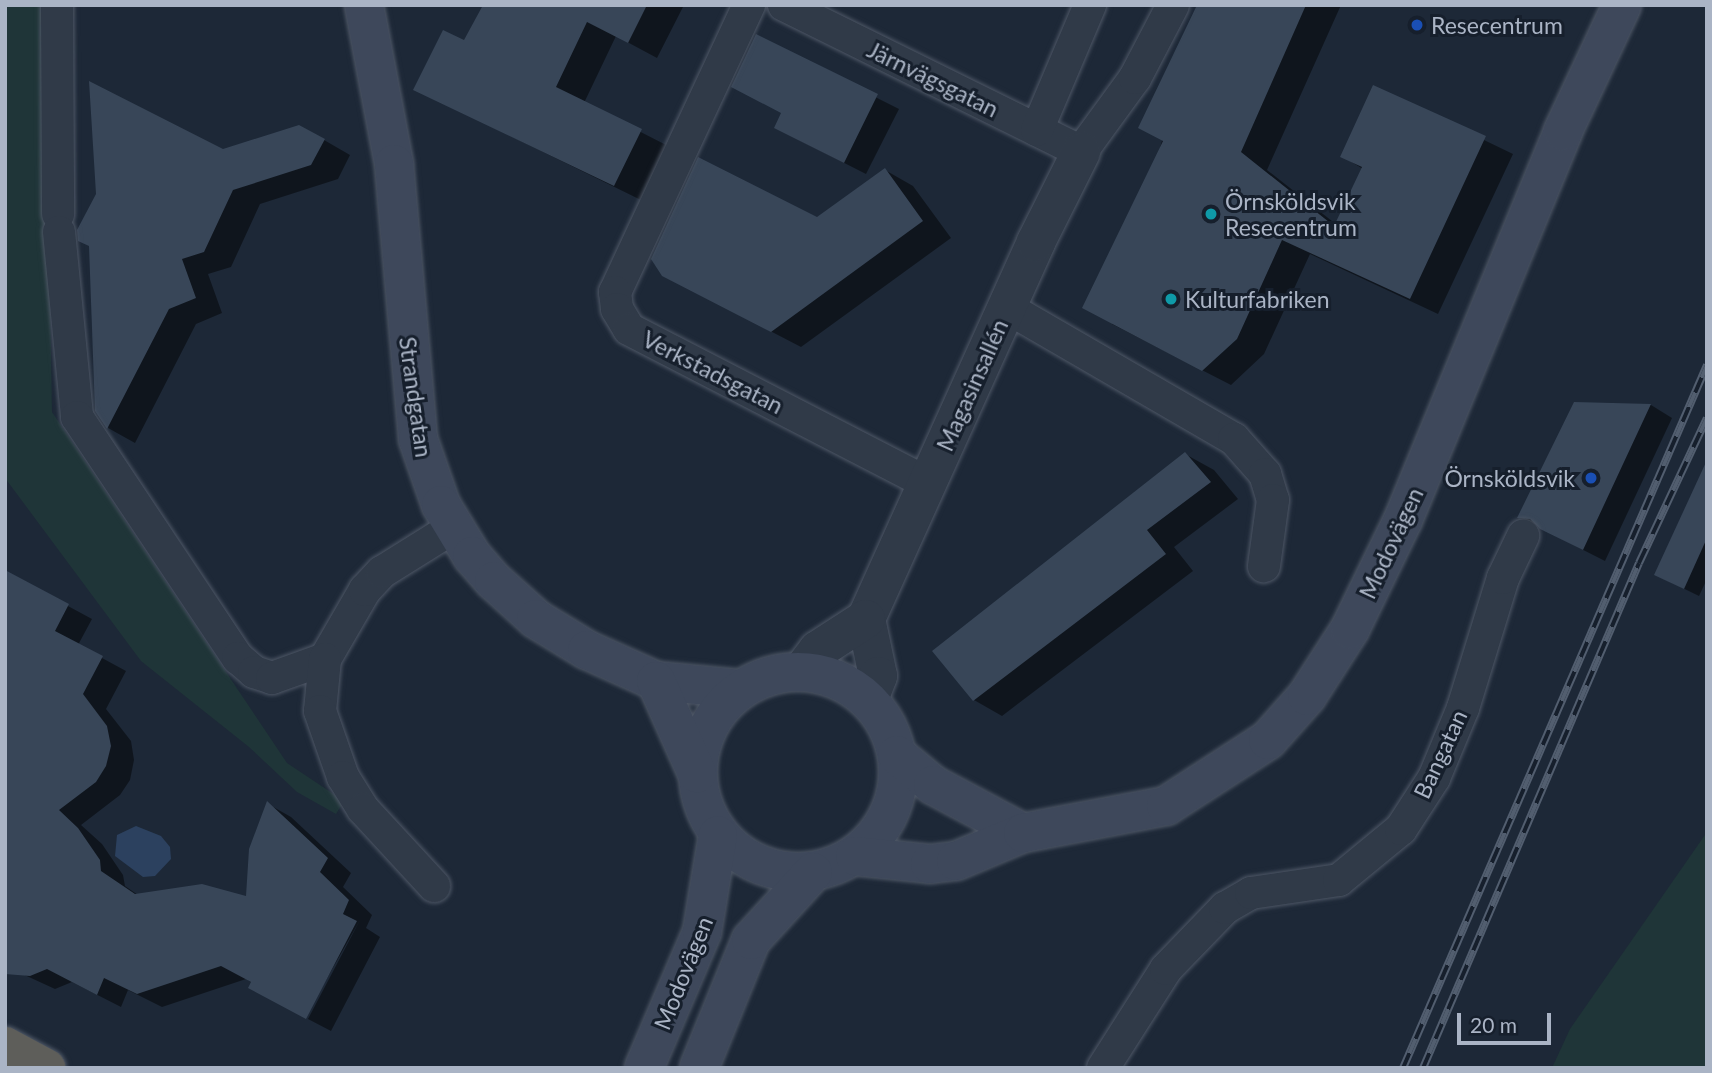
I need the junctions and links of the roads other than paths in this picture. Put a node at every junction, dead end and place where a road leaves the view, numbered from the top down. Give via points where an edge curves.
1 (57, 5) edge
2 (364, 5) edge
3 (749, 5) edge
4 (784, 5) edge
5 (1090, 5) edge
6 (1173, 5) edge
7 (1622, 5) edge
8 (1037, 130) junction
9 (1081, 152) junction
10 (1006, 307) junction
11 (928, 483) junction
12 (454, 527) junction
13 (1523, 536) dead end
14 (1264, 566) dead end
15 (866, 619) junction
16 (325, 659) junction
17 (802, 671) junction
18 (656, 681) junction
19 (740, 689) junction
20 (869, 700) junction
21 (897, 755) junction
22 (697, 774) junction
23 (1023, 833) junction
24 (718, 835) junction
25 (855, 856) junction
26 (813, 872) junction
27 (434, 887) dead end
28 (5, 1046) edge
29 (46, 1068) edge
30 (644, 1068) edge
31 (699, 1068) edge
32 (1103, 1068) edge

1 - 16 street via 59,223 77,417 238,658 254,672 272,678
2 - 12 main road, Strandgatan via 394,163 418,439 431,484
3 - 11 street, Verkstadsgatan via 615,292 617,310 629,328
4 - 8 street, Järnvägsgatan
5 - 8 street
6 - 9 street via 1135,78
7 - 23 main road, Modovägen via 1563,131 1403,520 1350,629 1307,696 1268,740 1166,806
8 - 9 street, Järnvägsgatan
9 - 10 street, Magasinsallén
10 - 11 street, Magasinsallén
10 - 14 street via 1234,439 1265,474 1273,500
11 - 15 street, Magasinsallén
12 - 16 street via 382,572 365,590
12 - 18 main road, Strandgatan via 494,581 536,619 587,650
13 - 32 street, Bangatan via 1503,578 1463,708 1434,778 1401,828 1339,880 1251,893 1224,908 1166,969
15 - 17 street via 818,650
15 - 20 street via 878,676
16 - 27 street via 320,711 343,777 363,809
17 - 19 main road via 770,675
17 - 20 main road via 838,680
18 - 19 main road, Strandgatan
18 - 22 main road
19 - 22 main road via 717,712 702,741
20 - 21 main road via 887,725
21 - 23 main road via 933,785
21 - 25 main road via 898,784 891,811 876,836
22 - 24 main road via 699,795
23 - 25 main road, Modovägen via 956,861 920,863
24 - 26 main road via 761,866
24 - 30 main road, Modovägen via 702,932
25 - 26 main road
26 - 31 main road via 751,940
28 - 29 highway

